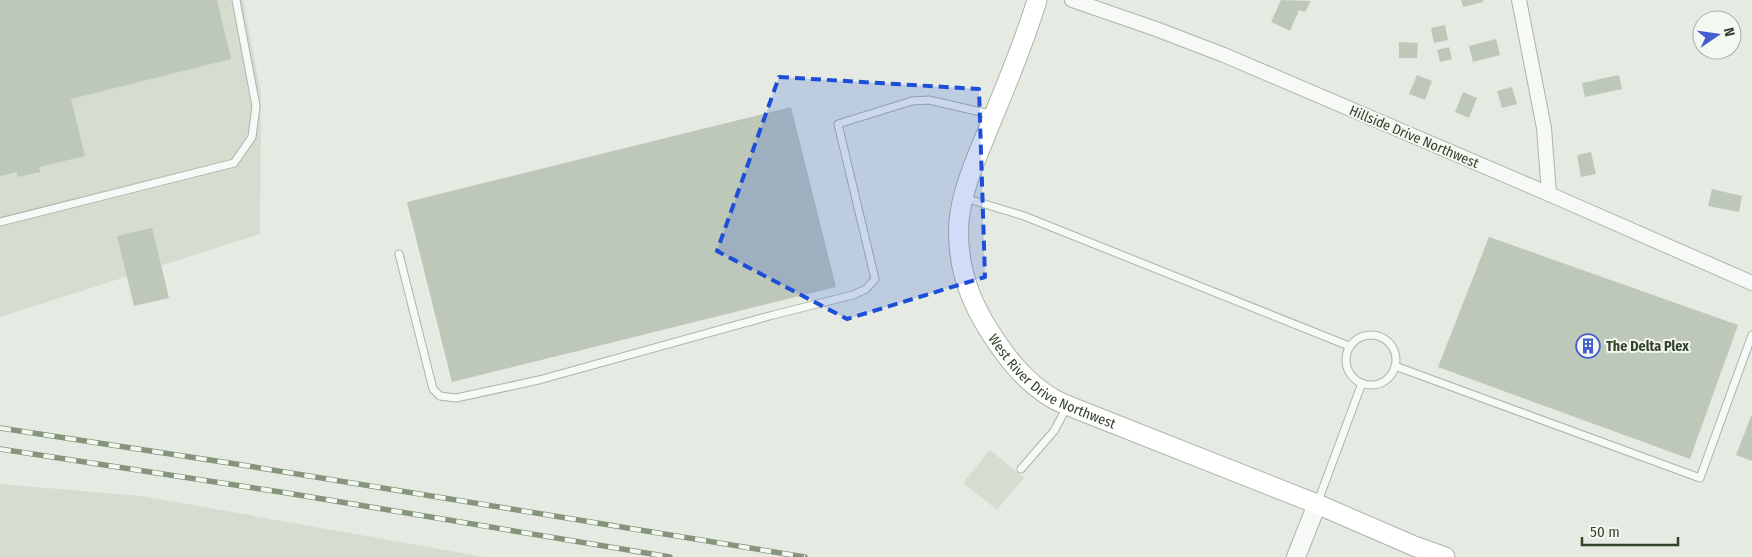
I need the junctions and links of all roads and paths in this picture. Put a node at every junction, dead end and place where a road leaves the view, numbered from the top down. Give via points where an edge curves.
1 (236, 0) edge
2 (1038, 0) edge
3 (1072, 0) edge
4 (1519, 0) edge
5 (994, 115) junction
6 (1549, 194) junction
7 (964, 198) junction
8 (0, 222) edge
9 (399, 254) dead end
10 (1752, 283) edge
11 (1752, 335) edge
12 (1349, 346) junction
13 (1395, 366) junction
14 (1362, 383) junction
15 (1068, 405) junction
16 (1021, 470) dead end
17 (1317, 504) junction
18 (1296, 557) edge
19 (1445, 557) edge

1 - 8 lane via 256,106 252,136 234,163
2 - 5 main road, West River Drive Northwest
3 - 6 street, Hillside Drive Northwest via 1224,55
4 - 6 street via 1544,128
5 - 7 main road, West River Drive Northwest
5 - 9 lane via 929,100 912,101 838,124 875,279 866,289 539,380 456,398 440,396 433,389
6 - 10 street, Hillside Drive Northwest
7 - 12 lane via 1024,216
7 - 15 main road, West River Drive Northwest via 959,242 968,290 977,312 1026,379
11 - 13 lane via 1700,478
12 - 13 lane via 1367,334 1381,337 1395,352
12 - 14 lane via 1347,368
13 - 14 lane via 1382,382
14 - 17 lane
15 - 16 lane via 1054,431
15 - 17 main road, West River Drive Northwest
17 - 18 street
17 - 19 main road, West River Drive Northwest

